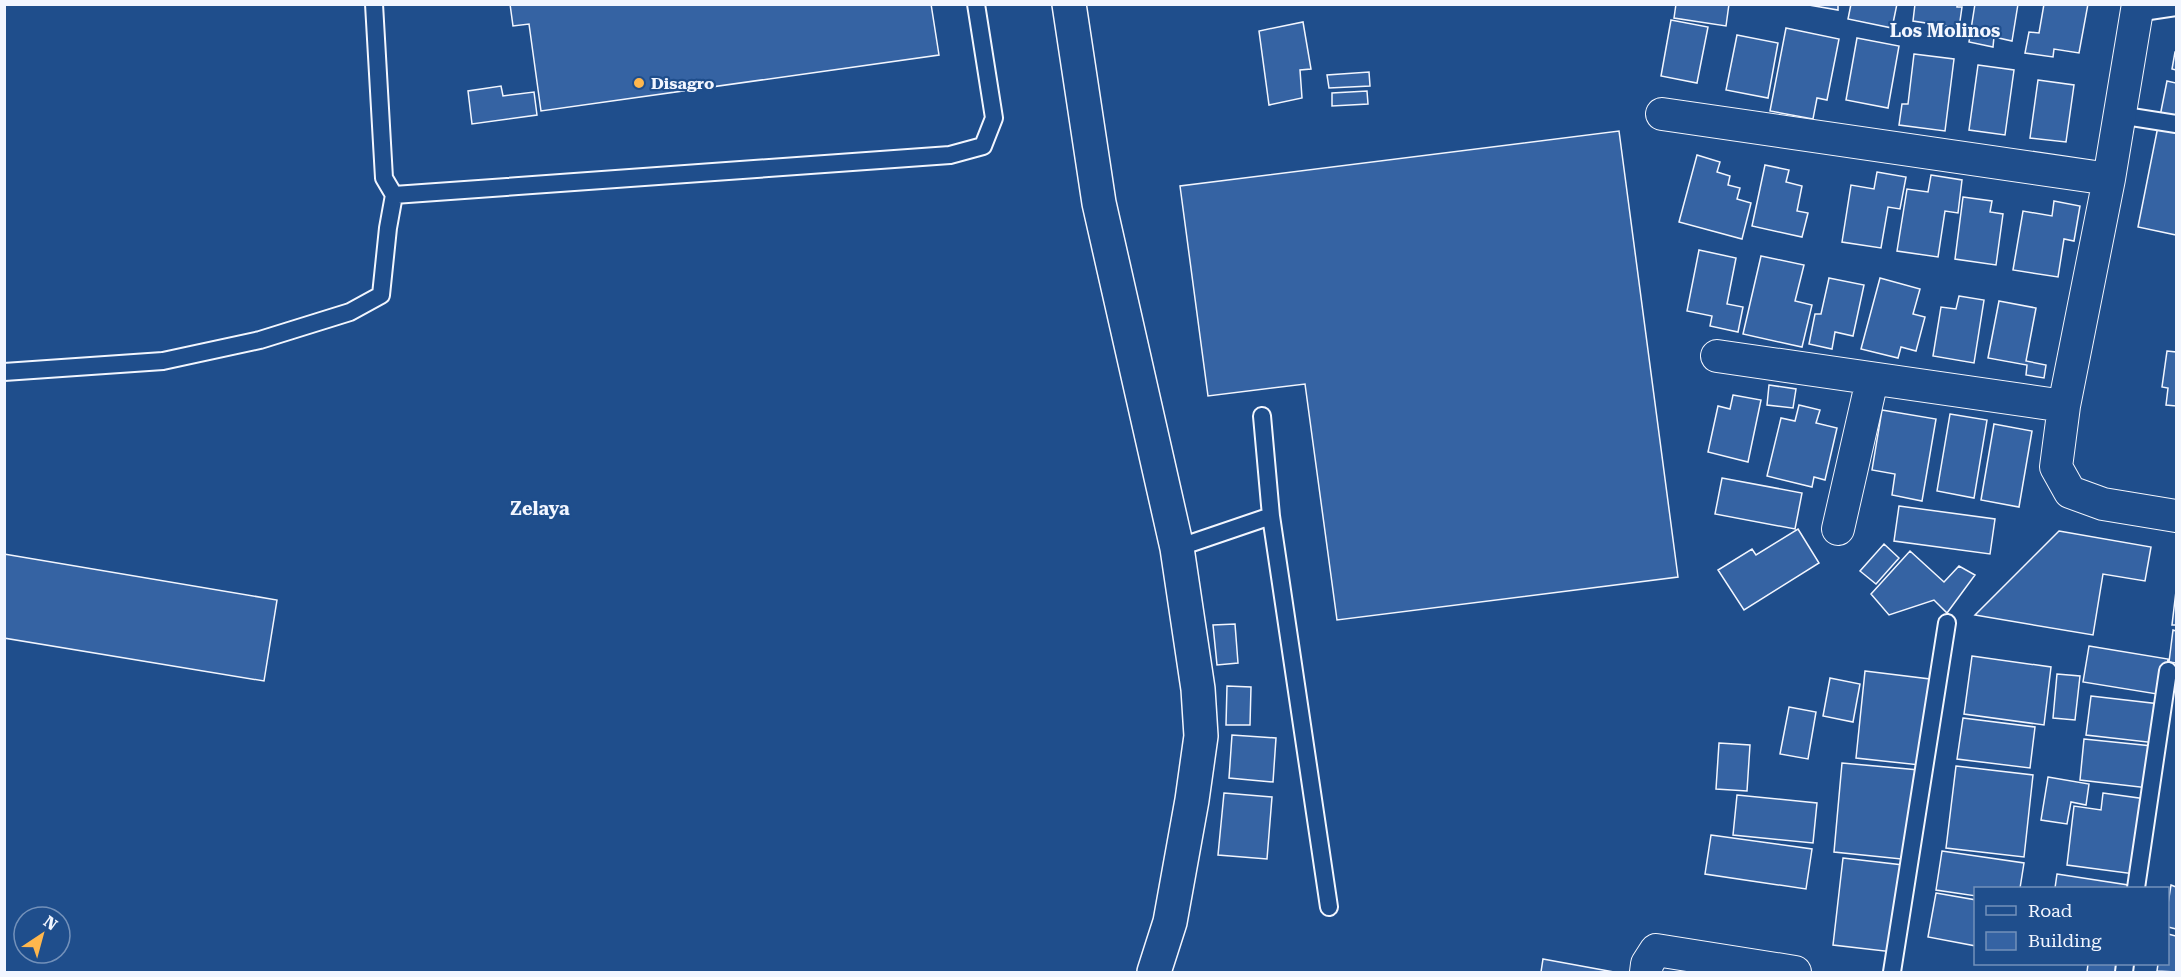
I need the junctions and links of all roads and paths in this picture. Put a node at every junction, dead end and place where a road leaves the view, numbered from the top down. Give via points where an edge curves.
1 (374, 4) edge
2 (976, 4) edge
3 (1069, 4) edge
4 (2176, 7) edge
5 (2137, 9) edge
6 (1662, 114) dead end
7 (2120, 115) junction
8 (2176, 124) edge
9 (2109, 178) junction
10 (394, 195) junction
11 (1717, 356) dead end
12 (4, 372) edge
13 (1872, 380) junction
14 (2064, 406) junction
15 (1262, 416) dead end
16 (1271, 516) junction
17 (2176, 516) edge
18 (1838, 529) dead end
19 (1177, 548) junction
20 (1947, 622) dead end
21 (2168, 671) dead end
22 (2136, 887) edge
23 (1329, 907) dead end
24 (1651, 961) edge
25 (1154, 972) edge
26 (1795, 972) edge
27 (1892, 972) edge

1 - 10 lane via 384,178
2 - 10 lane via 994,118 983,146 950,155
3 - 19 street via 1099,203
4 - 5 lane
5 - 7 street
6 - 9 street
7 - 8 lane
7 - 9 street
9 - 14 street
10 - 12 lane via 381,295 350,312 260,340 163,361
11 - 13 street
13 - 14 street
13 - 18 street
14 - 17 street via 2056,467 2070,492 2103,504
15 - 16 lane
16 - 19 lane
16 - 23 lane
19 - 25 street via 1201,736 1170,922
20 - 27 lane
21 - 22 lane
24 - 26 street

